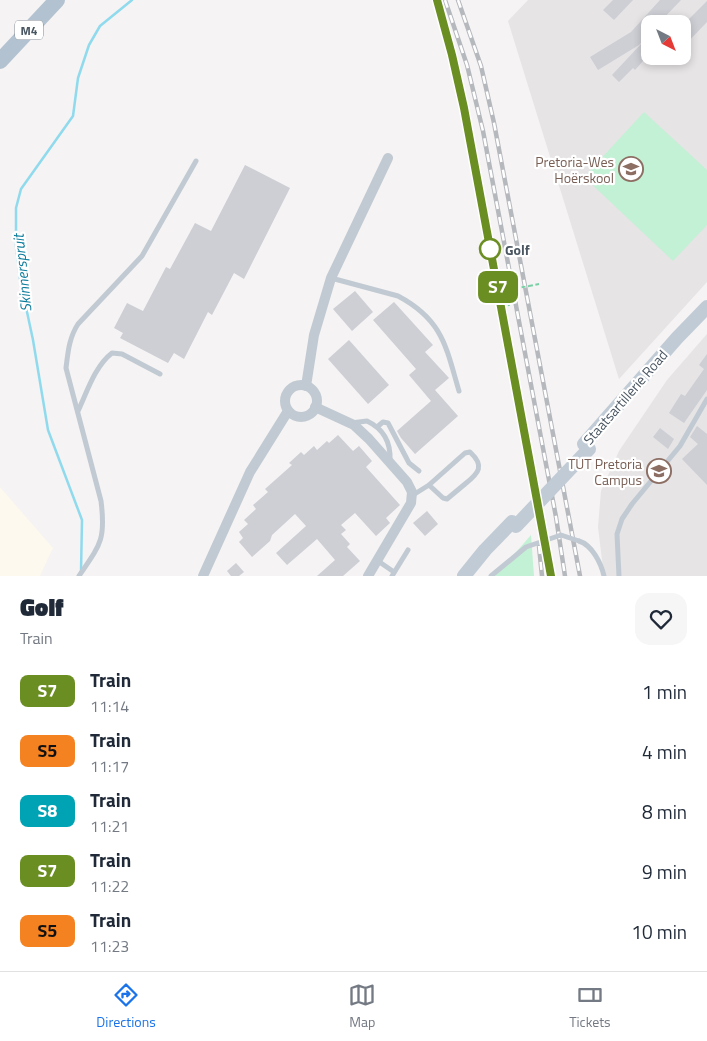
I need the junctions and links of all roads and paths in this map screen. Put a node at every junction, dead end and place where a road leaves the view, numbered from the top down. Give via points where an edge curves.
1 (46, 0) edge
2 (57, 0) edge
3 (0, 48) edge
4 (0, 61) edge
5 (388, 158) dead end
6 (196, 161) dead end
7 (331, 278) junction
8 (539, 284) dead end
9 (506, 290) junction
10 (481, 295) dead end
11 (509, 306) dead end
12 (707, 307) edge
13 (707, 316) edge
14 (160, 374) dead end
15 (306, 386) junction
16 (459, 391) dead end
17 (707, 399) edge
18 (315, 408) junction
19 (288, 411) junction
20 (78, 412) junction
21 (351, 423) junction
22 (377, 427) junction
23 (586, 446) junction
24 (390, 463) junction
25 (419, 471) dead end
26 (429, 485) junction
27 (412, 495) junction
28 (514, 524) junction
29 (408, 550) dead end
30 (378, 561) junction
31 (393, 574) edge
32 (79, 576) edge
33 (203, 576) edge
34 (368, 576) edge
35 (464, 576) edge
36 (472, 576) edge
37 (491, 576) edge
38 (604, 576) edge
39 (618, 576) edge

1 - 3 main road, M4
2 - 4 main road, M4
5 - 7 street
6 - 20 lane via 142,256 72,334 66,368
7 - 15 street via 314,335
7 - 16 lane via 398,296 432,321 442,336
8 - 9 path, bridge
9 - 10 path, bridge
9 - 11 path
12 - 23 street, Staatsartillerie Road
13 - 23 street, Staatsartillerie Road
14 - 20 lane via 122,354 112,353 98,369
15 - 18 street via 317,399
15 - 19 street via 290,389 285,404
17 - 39 lane via 680,446 622,519 617,534
18 - 19 street via 303,417
18 - 21 street
19 - 33 street via 250,472
20 - 32 lane via 104,524 100,546
21 - 22 lane via 367,421
21 - 24 street
22 - 24 lane via 390,447
22 - 25 lane via 383,422 388,423 409,463
23 - 28 street, Staatsartillerie Road
24 - 27 street via 407,482
26 - 26 lane via 447,498 476,475 479,464 470,452 464,453
26 - 27 lane
27 - 30 street via 411,503
28 - 35 street, Staatsartillerie Road via 485,550
28 - 36 street, Staatsartillerie Road
29 - 31 lane
30 - 31 lane
30 - 34 street
37 - 38 lane, bridge via 526,547 561,535 586,543 602,567

